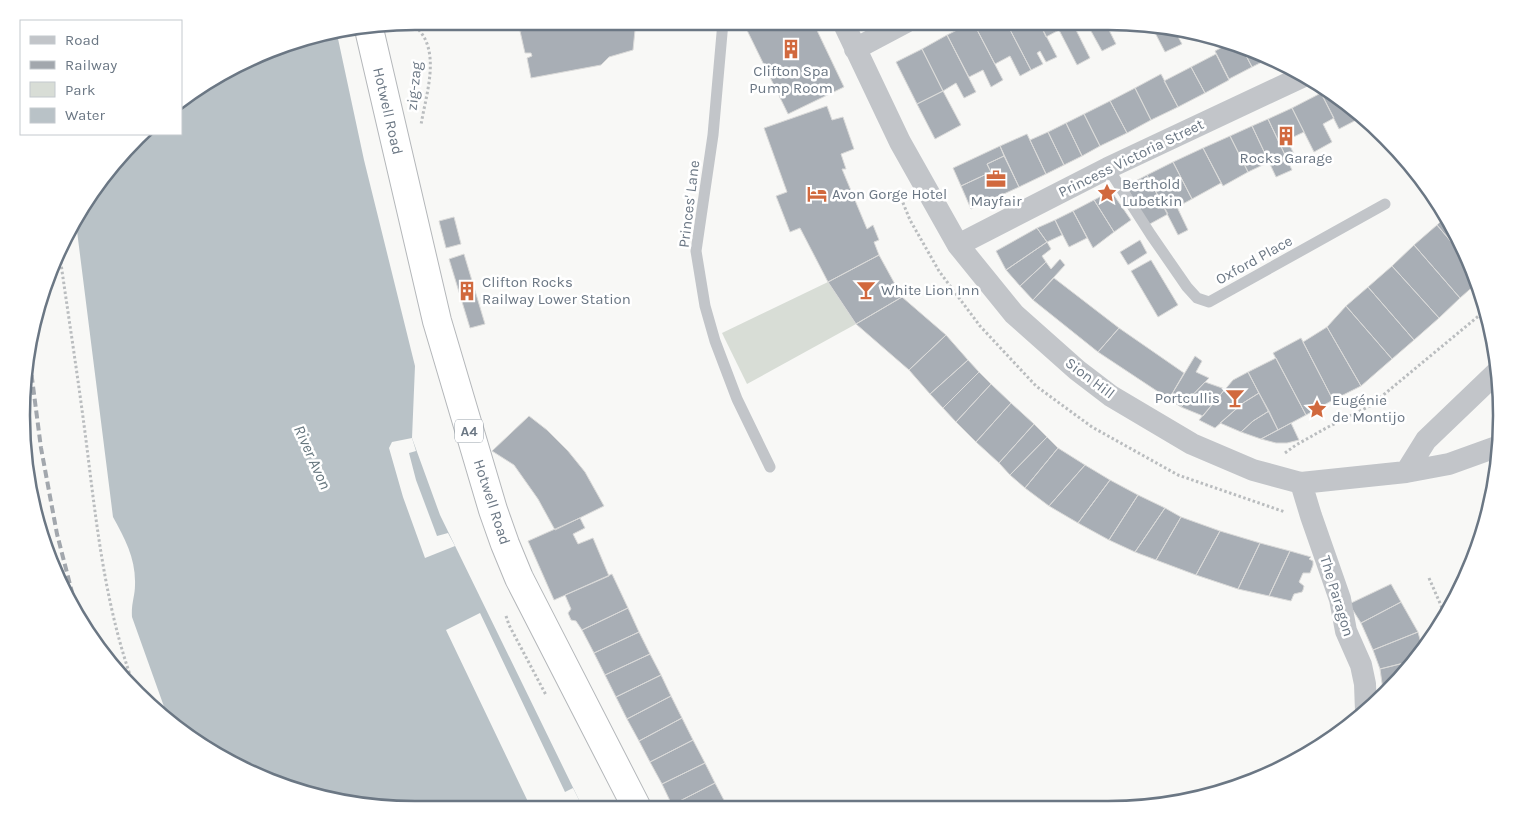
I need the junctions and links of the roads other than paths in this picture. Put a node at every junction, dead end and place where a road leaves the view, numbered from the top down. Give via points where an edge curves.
1 (721, 30) edge
2 (847, 30) edge
3 (891, 30) edge
4 (370, 33) edge
5 (855, 49) junction
6 (1296, 80) edge
7 (1108, 168) junction
8 (1384, 204) dead end
9 (958, 245) junction
10 (1491, 378) edge
11 (1491, 449) edge
12 (770, 467) dead end
13 (1406, 472) junction
14 (1301, 483) junction
15 (1366, 702) edge
16 (633, 801) edge

1 - 12 lane, Princes' Lane via 713,135 696,251 705,306 715,341 737,399
2 - 5 street, Sion Hill
3 - 5 street
4 - 16 highway, Hotwell Road / A4 via 437,321 504,544
5 - 9 street, Sion Hill via 900,142
6 - 7 street, Princess Victoria Street
7 - 8 lane, Oxford Place via 1187,287 1197,298 1209,302
7 - 9 street, Princess Victoria Street
9 - 14 street, Sion Hill via 1014,314 1111,396 1192,444 1253,470
10 - 13 street via 1426,440
11 - 13 street, Sion Hill via 1449,464
13 - 14 street, Sion Hill
14 - 15 street, The Paragon via 1340,599 1346,631 1361,665

